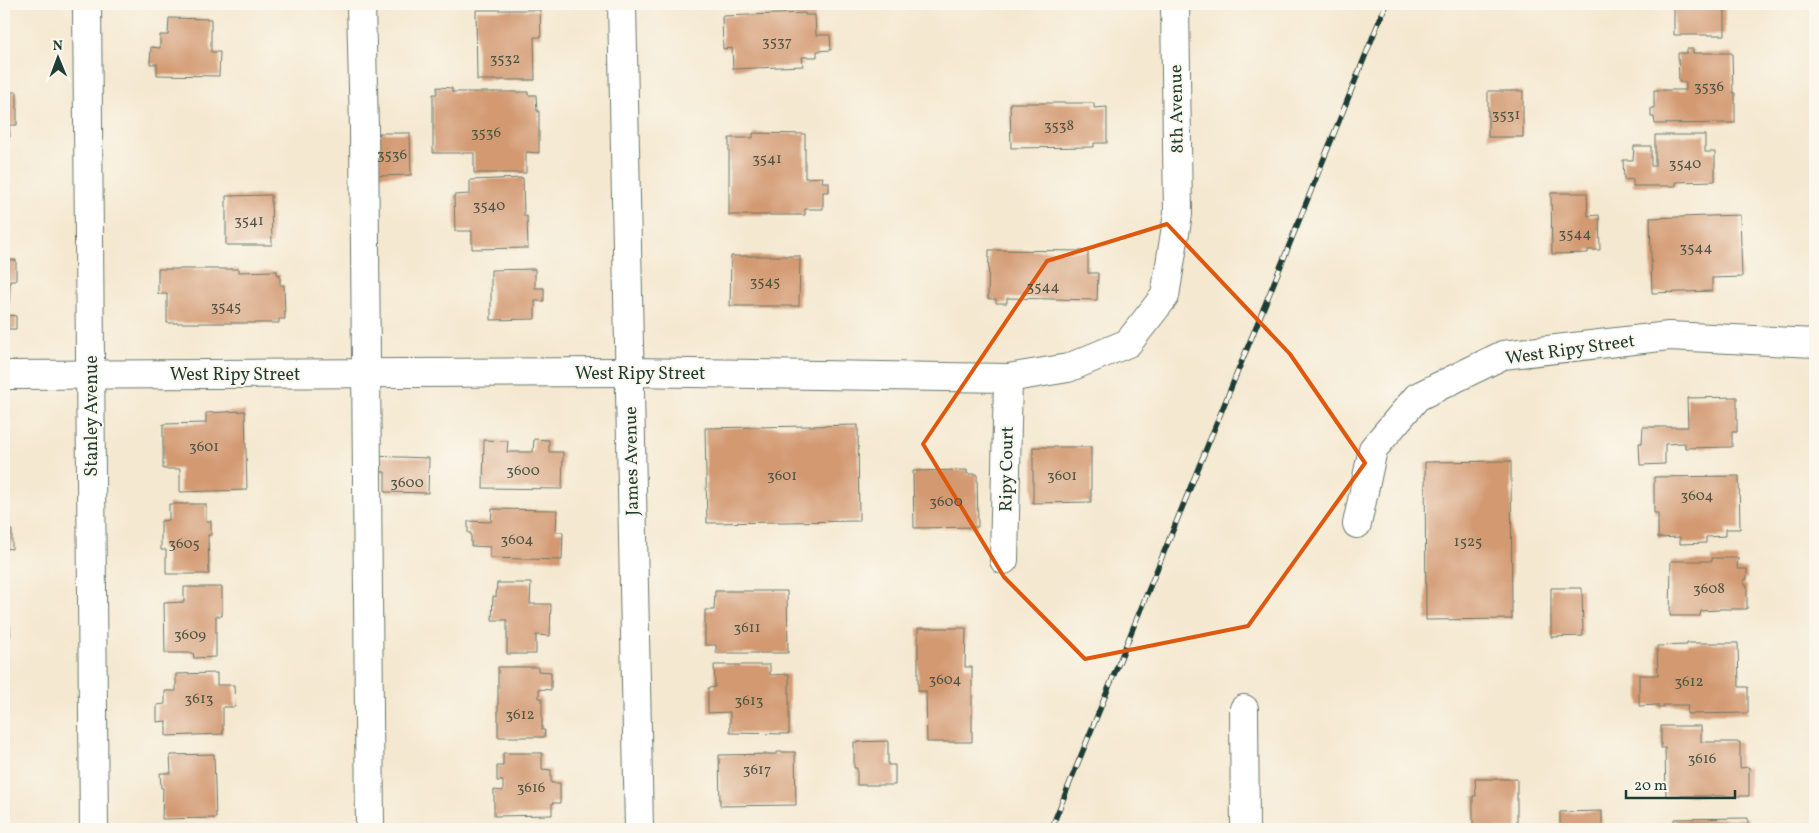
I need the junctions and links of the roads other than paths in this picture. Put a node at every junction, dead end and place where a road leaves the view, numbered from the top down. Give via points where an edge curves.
1 (87, 4) edge
2 (361, 4) edge
3 (622, 4) edge
4 (1175, 4) edge
5 (1178, 214) joint
6 (1815, 344) edge
7 (630, 372) junction
8 (366, 373) junction
9 (90, 374) junction
10 (4, 375) edge
11 (1008, 378) junction
12 (1357, 524) dead end
13 (1004, 560) dead end
14 (1244, 709) dead end
15 (94, 829) edge
16 (370, 829) edge
17 (640, 829) edge
18 (1245, 829) edge

1 - 9 street, Stanley Avenue
2 - 8 street
3 - 7 street, James Avenue
4 - 5 street, 8th Avenue
5 - 11 street, West Ripy Street via 1165,296 1128,343 1068,368
6 - 12 street, West Ripy Street via 1669,336 1503,355 1418,397 1373,449
7 - 8 street, West Ripy Street
7 - 11 street, West Ripy Street
7 - 17 street, James Avenue
8 - 9 street, West Ripy Street
8 - 16 street
9 - 10 street, West Ripy Street
9 - 15 street, Stanley Avenue
11 - 13 street, Ripy Court
14 - 18 street

